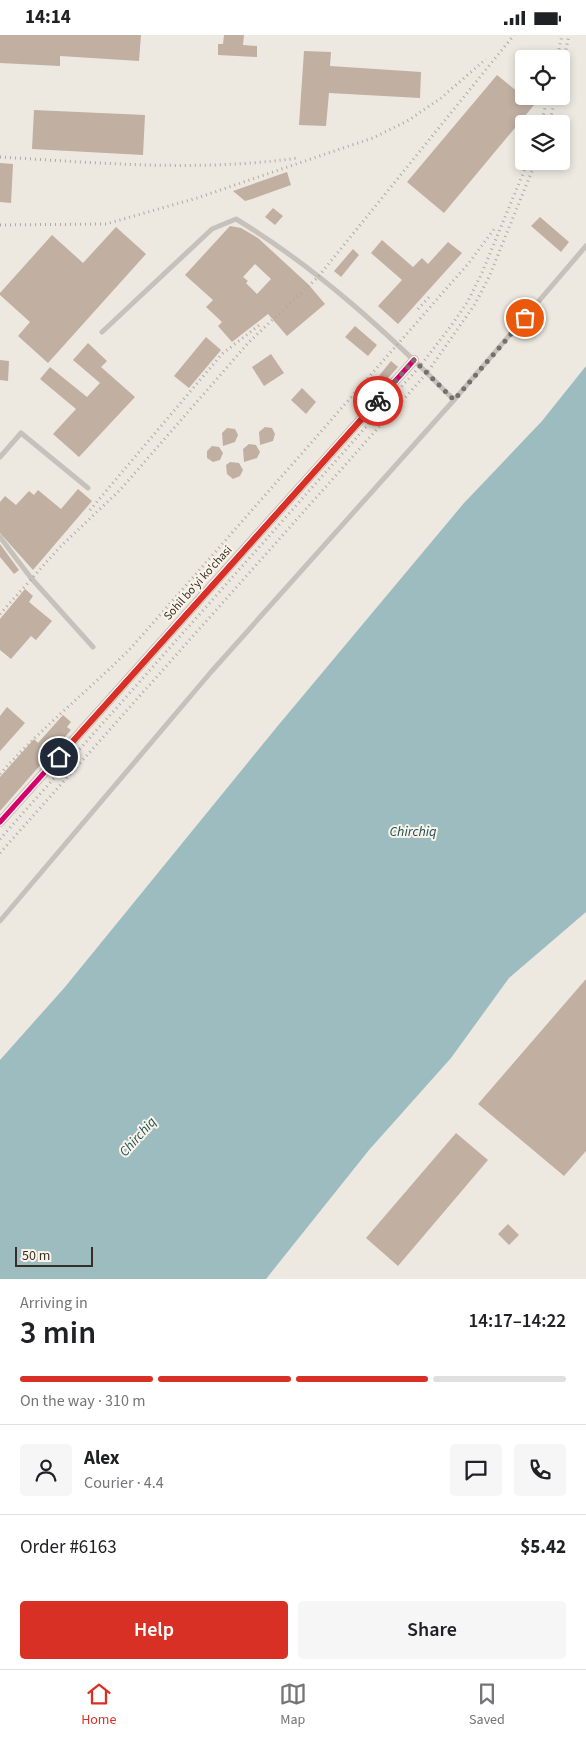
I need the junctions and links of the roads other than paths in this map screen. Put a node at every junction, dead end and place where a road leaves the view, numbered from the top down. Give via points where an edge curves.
1 (586, 246) edge
2 (102, 332) dead end
3 (414, 360) junction
4 (454, 400) junction
5 (0, 457) edge
6 (88, 488) dead end
7 (0, 537) edge
8 (93, 647) dead end
9 (0, 822) edge
10 (0, 921) edge

1 - 4 lane
2 - 3 lane via 212,229 236,219 278,245 339,293
3 - 4 lane
3 - 9 street, Sohil bo'yi ko'chasi
4 - 10 lane via 211,672
5 - 6 lane via 21,433
7 - 8 lane via 31,578

